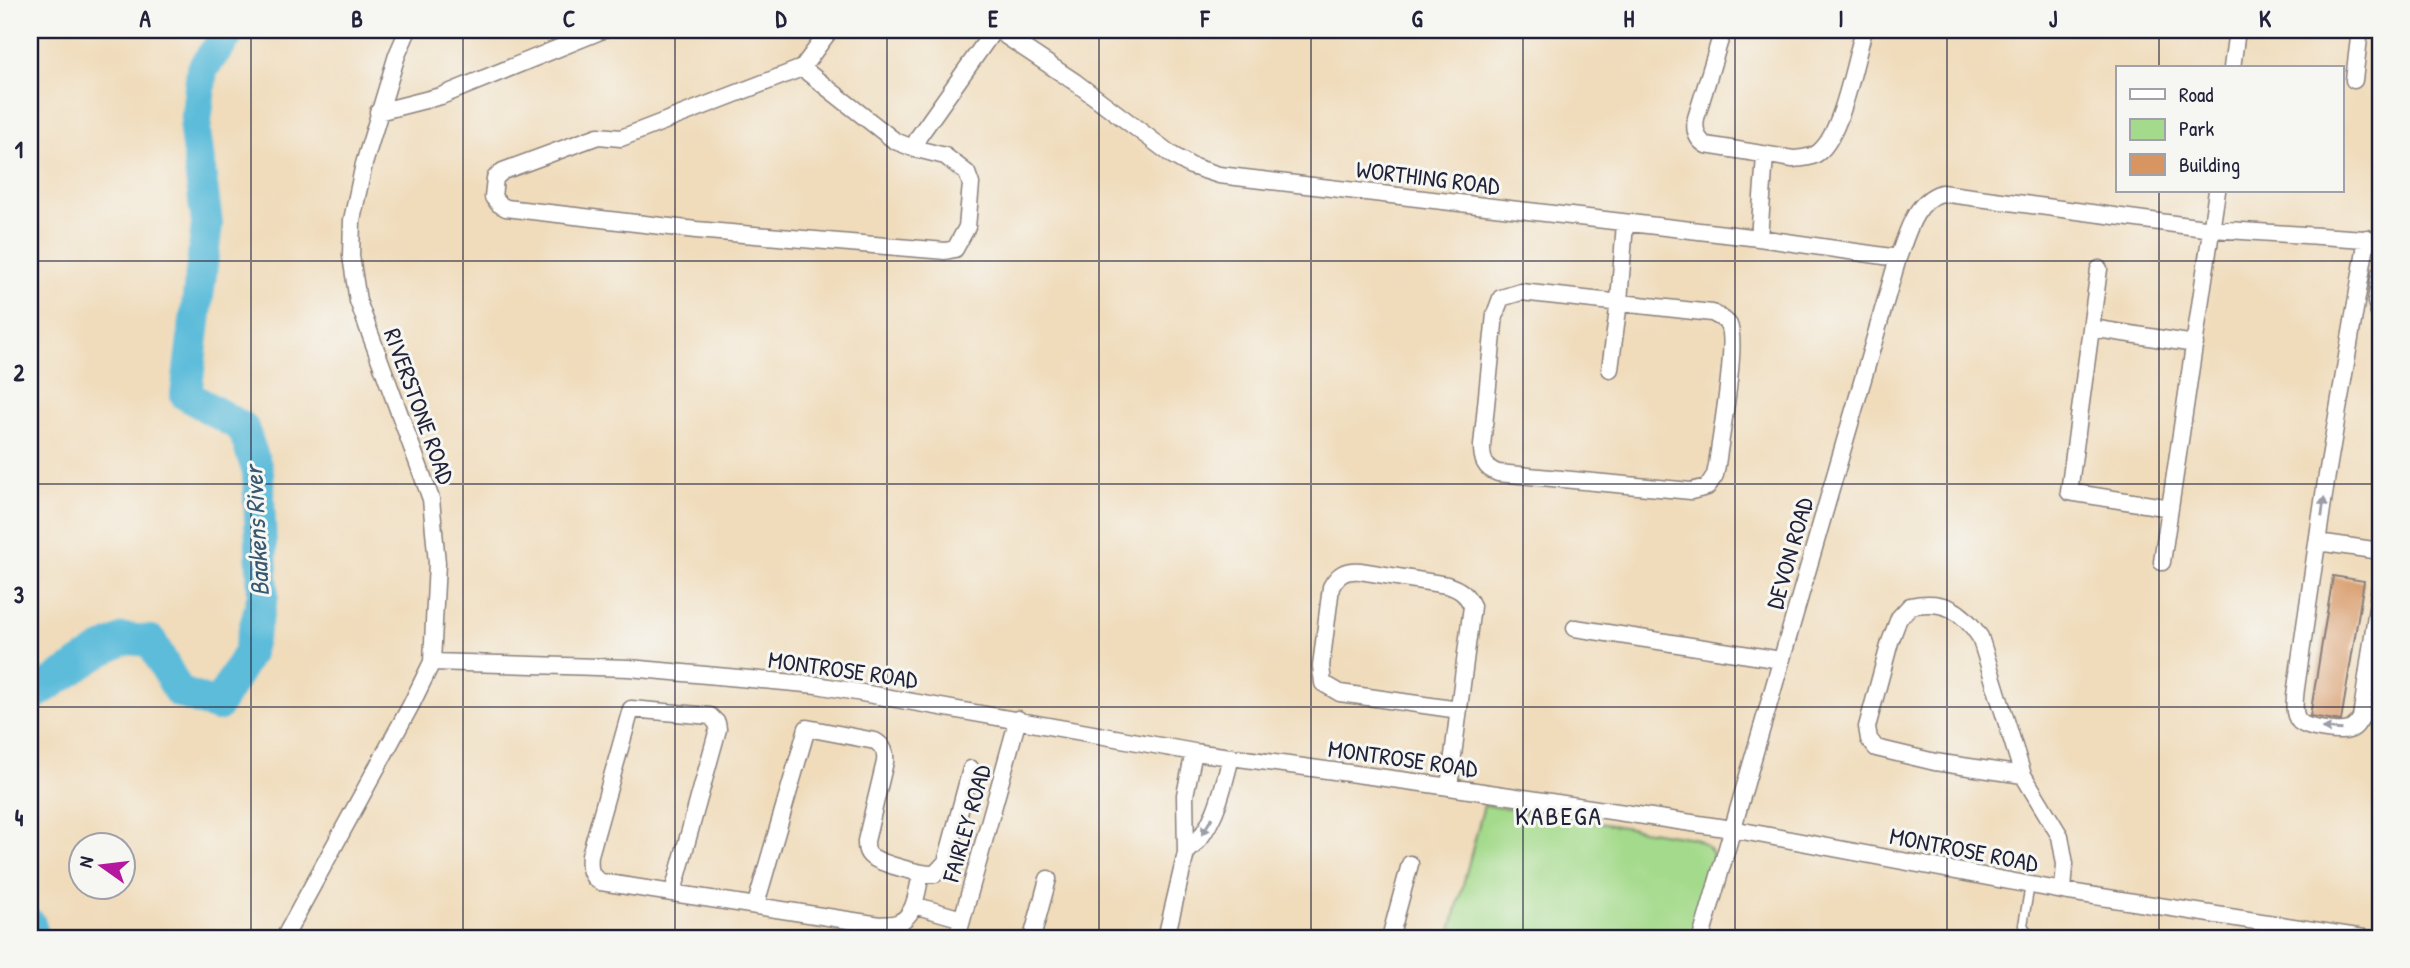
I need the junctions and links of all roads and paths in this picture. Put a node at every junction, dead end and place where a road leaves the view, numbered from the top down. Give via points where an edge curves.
1 (408, 30) edge
2 (603, 30) edge
3 (830, 30) edge
4 (996, 30) edge
5 (1723, 30) edge
6 (1864, 30) edge
7 (2237, 30) edge
8 (2360, 30) edge
9 (2232, 66) edge
10 (802, 68) junction
11 (2354, 80) dead end
12 (378, 112) junction
13 (913, 148) junction
14 (1765, 156) junction
15 (2217, 192) edge
16 (1625, 223) junction
17 (2212, 229) junction
18 (1759, 239) junction
19 (2374, 239) edge
20 (1898, 258) junction
21 (2099, 269) dead end
22 (2380, 274) edge
23 (1619, 302) junction
24 (2355, 318) junction
25 (2380, 318) edge
26 (2091, 328) junction
27 (2195, 344) junction
28 (1610, 369) dead end
29 (2170, 508) junction
30 (2318, 542) junction
31 (2380, 551) edge
32 (2162, 562) dead end
33 (2380, 587) edge
34 (1575, 628) dead end
35 (1782, 660) junction
36 (432, 662) junction
37 (1459, 710) junction
38 (1018, 719) junction
39 (1194, 752) junction
40 (1231, 757) junction
41 (971, 769) dead end
42 (2024, 775) junction
43 (1449, 787) junction
44 (1732, 829) junction
45 (1186, 853) junction
46 (1410, 864) dead end
47 (921, 874) junction
48 (1048, 879) dead end
49 (2030, 885) junction
50 (2063, 891) junction
51 (673, 892) junction
52 (756, 904) junction
53 (914, 905) junction
54 (962, 919) junction
55 (284, 938) edge
56 (957, 938) edge
57 (1032, 938) edge
58 (1166, 938) edge
59 (1390, 938) edge
60 (1701, 938) edge
61 (2031, 938) edge
62 (2364, 938) edge

1 - 12 street, RIVERSTONE ROAD
2 - 12 street via 441,96
3 - 10 street
4 - 13 street
4 - 16 street, WORTHING ROAD via 1172,155 1219,176
5 - 14 street via 1696,118 1698,138 1706,145
6 - 14 street via 1837,125 1826,145 1807,158
7 - 9 street
8 - 11 street
10 - 13 street via 895,141
10 - 13 street via 621,138 598,136 503,171 495,178 493,197 506,208 696,230 955,249 967,227 971,184 967,173 945,156
12 - 36 street, RIVERSTONE ROAD via 352,220 351,256 358,301 431,499 437,563
14 - 18 street
15 - 17 street
16 - 18 street, WORTHING ROAD
16 - 23 street
17 - 19 street
17 - 20 street, DEVON ROAD via 1941,193 1925,202 1914,216
17 - 27 street
18 - 20 street, WORTHING ROAD
19 - 24 street
20 - 35 street, DEVON ROAD
21 - 26 street
22 - 25 street via 2376,302
23 - 23 street via 1532,292 1501,298 1495,314 1482,446 1490,470 1691,491 1711,482 1731,351 1729,326 1712,313
23 - 28 street
24 - 25 street
30 -> 24 street
26 - 27 street
26 - 29 street via 2069,492
27 - 29 street
29 - 32 street
30 - 31 street
33 -> 30 street via 2361,718 2349,730 2307,726 2300,722 2294,705
34 - 35 street
35 - 44 street, DEVON ROAD
36 - 38 street, MONTROSE ROAD via 629,668 817,685
36 - 55 street, RIVERSTONE ROAD
37 - 37 street via 1340,693 1323,683 1331,587 1337,576 1350,570 1447,585 1469,599 1472,606
37 - 43 street
38 - 39 street, MONTROSE ROAD
38 - 54 street, FAIRLEY ROAD
39 - 40 street, MONTROSE ROAD
39 - 45 street via 1185,795
40 - 43 street, MONTROSE ROAD
40 -> 45 street via 1216,811
41 - 47 street via 946,862 935,874
42 - 42 street via 1974,627 1955,609 1931,603 1910,606 1899,618 1890,642 1867,727 1870,742 1877,748 1935,762
42 - 50 street via 2060,836
43 - 44 street, MONTROSE ROAD
44 - 49 street, MONTROSE ROAD
44 - 60 street, DEVON ROAD
45 - 58 street
46 - 59 street
47 - 52 street via 872,857 866,850 886,756 880,744 807,728
47 - 53 street
48 - 57 street
49 - 50 street, MONTROSE ROAD
49 - 61 lane via 2023,926
50 - 62 street, MONTROSE ROAD
51 - 51 street via 717,723 710,716 631,709 590,855 590,872 601,882
51 - 52 street
52 - 53 street via 880,925 898,923
53 - 54 street
54 - 56 street, FAIRLEY ROAD

